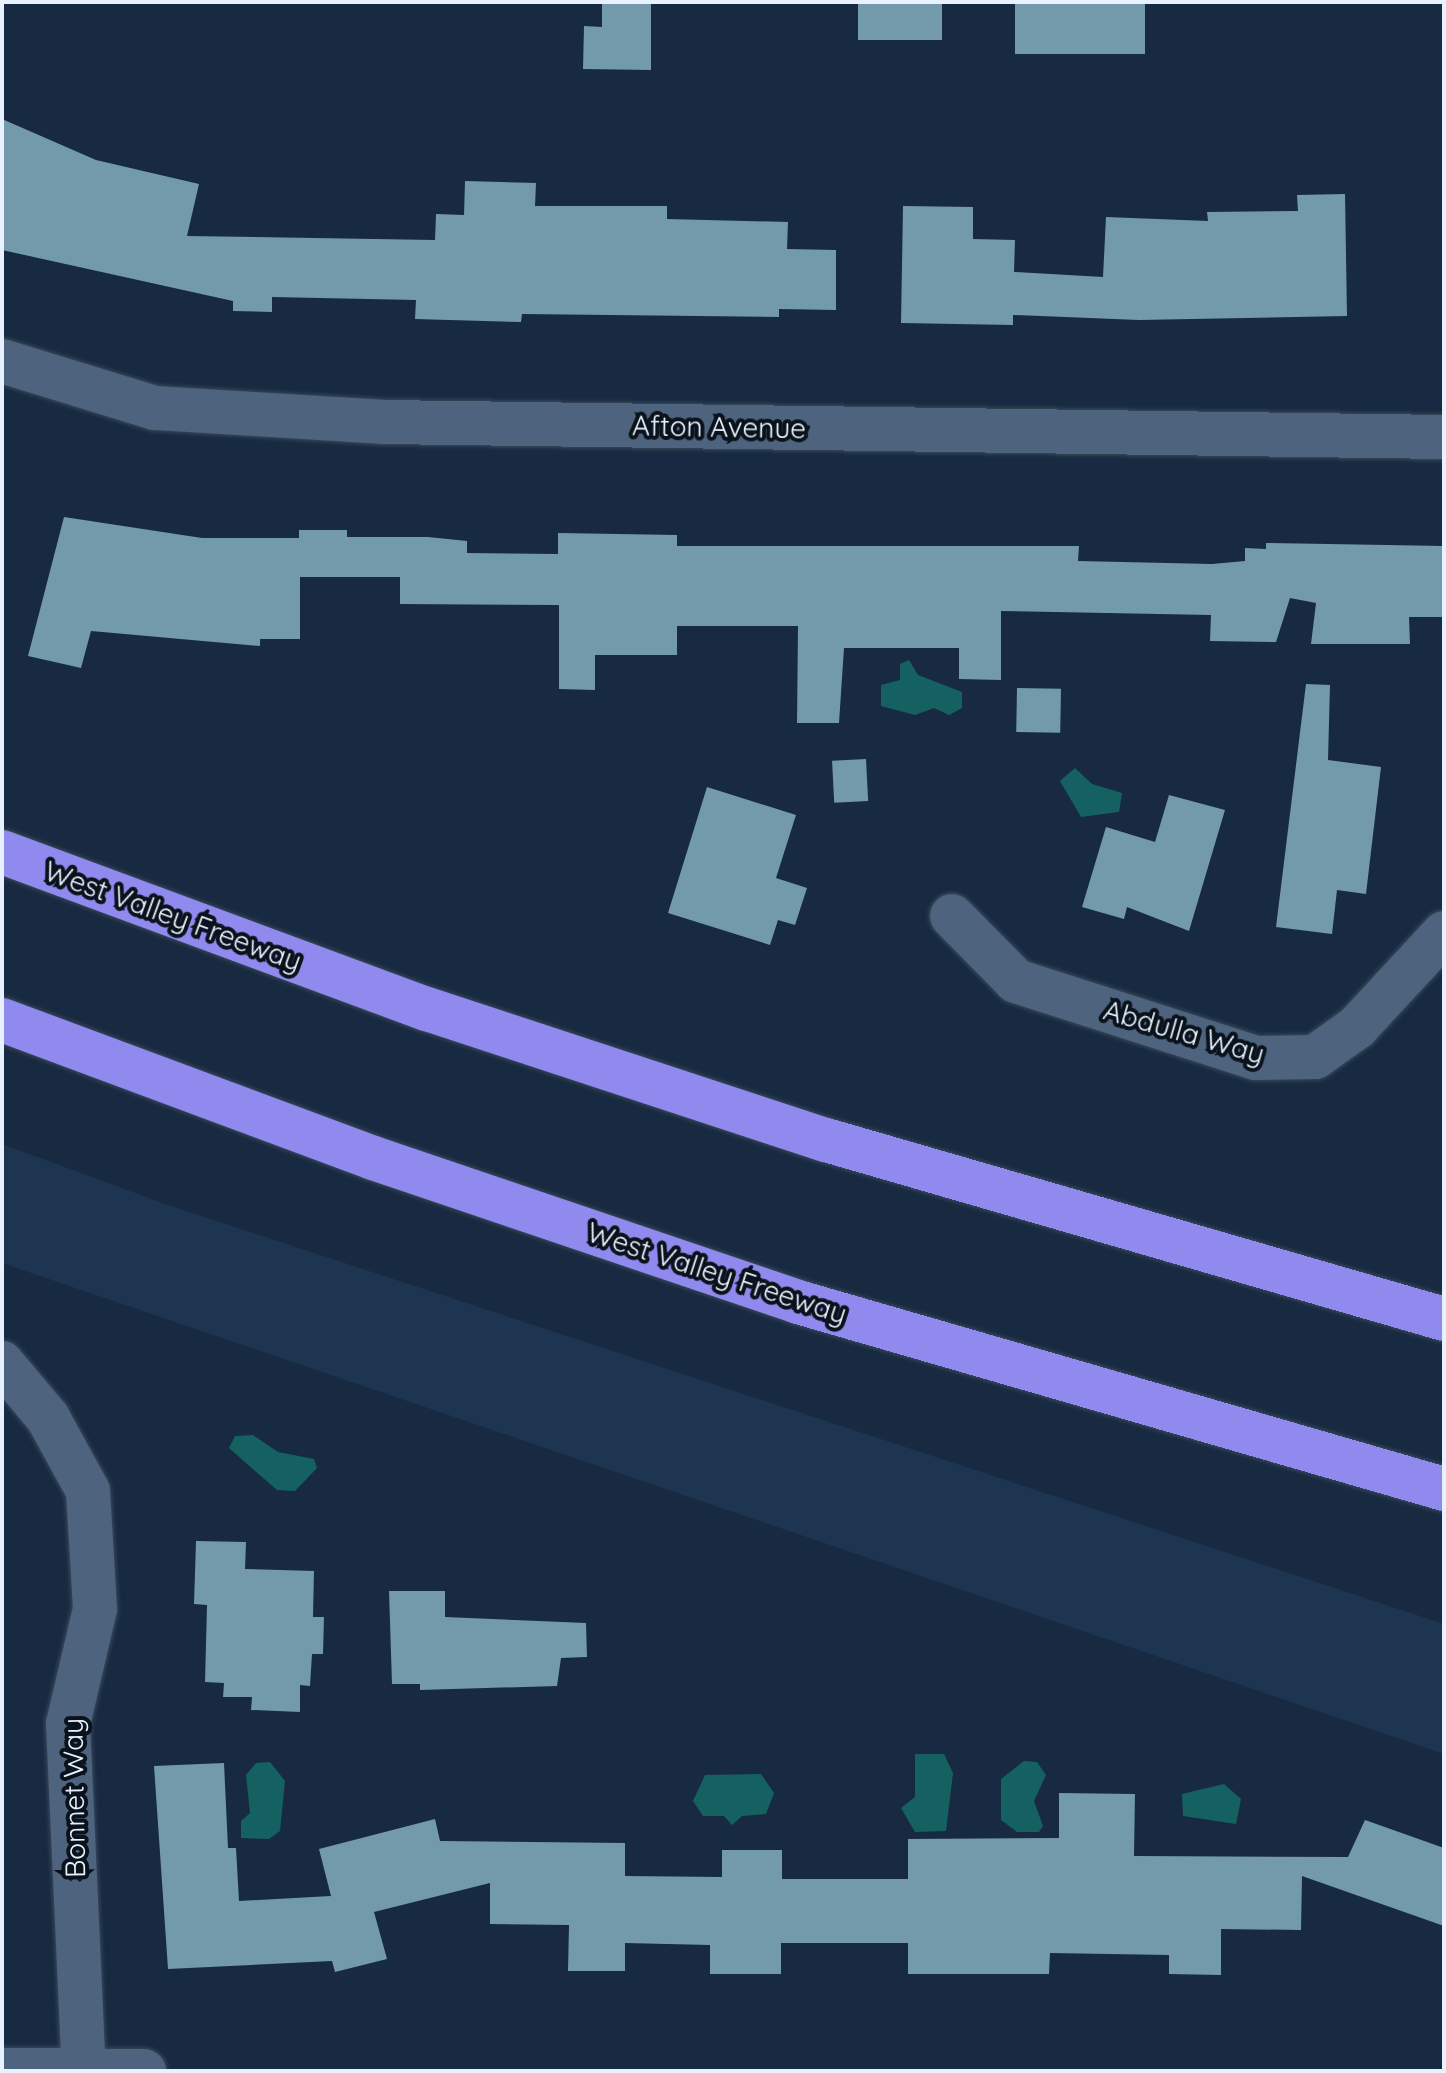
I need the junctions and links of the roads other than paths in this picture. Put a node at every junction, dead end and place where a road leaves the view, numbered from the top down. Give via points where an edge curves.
1 (2, 361) edge
2 (1444, 437) edge
3 (2, 852) edge
4 (952, 916) dead end
5 (1444, 933) edge
6 (2, 1020) edge
7 (1444, 1319) edge
8 (2, 1363) edge
9 (1444, 1489) edge
10 (2, 2070) edge
11 (84, 2070) edge
12 (144, 2071) edge

1 - 2 street, Afton Avenue via 155,408 384,422
3 - 7 highway, West Valley Freeway via 427,1009 826,1140
4 - 5 street, Abdulla Way via 1016,981 1256,1058 1315,1057 1357,1027
6 - 9 highway, West Valley Freeway via 373,1158 798,1302
8 - 11 street, Bonnet Way via 48,1418 88,1491 95,1609 68,1724
10 - 11 street
11 - 12 street

